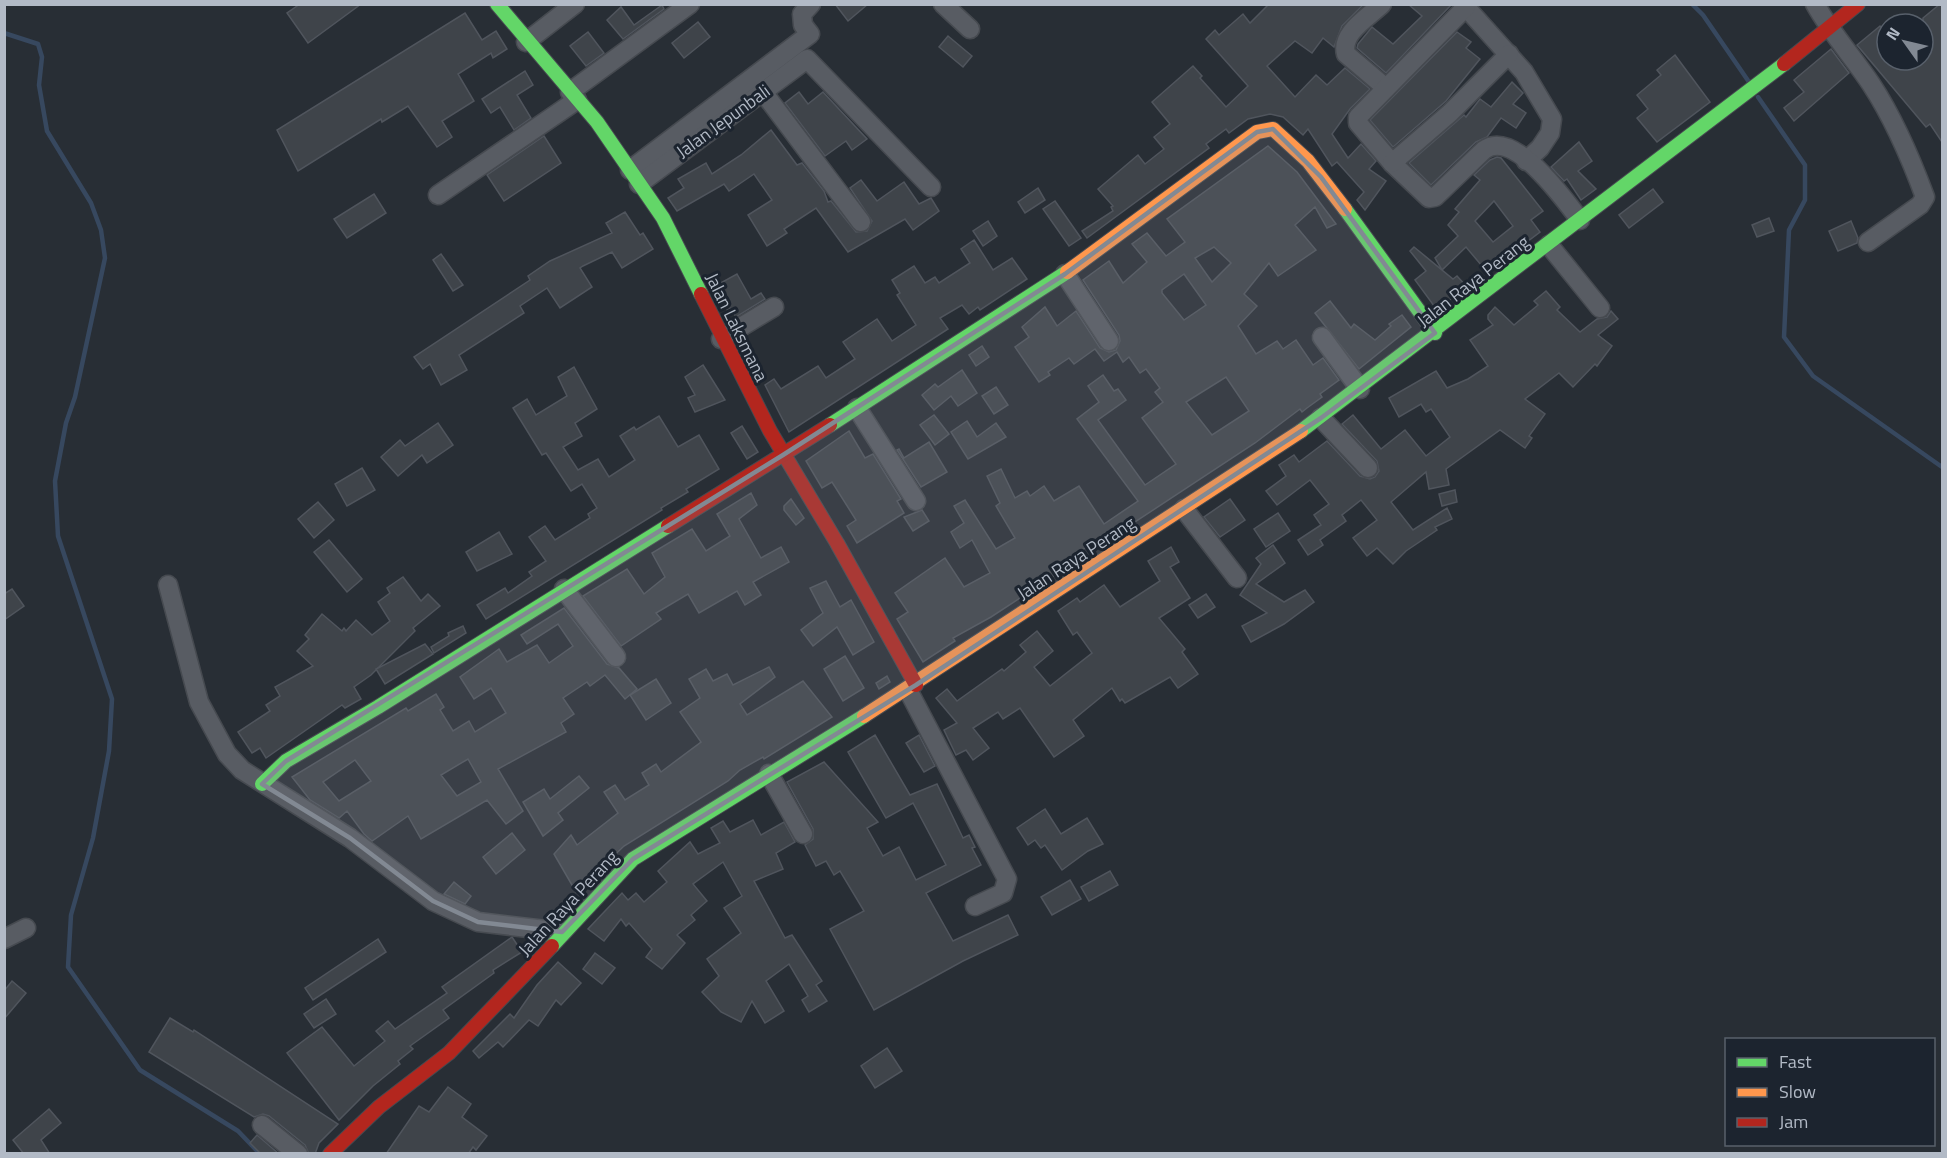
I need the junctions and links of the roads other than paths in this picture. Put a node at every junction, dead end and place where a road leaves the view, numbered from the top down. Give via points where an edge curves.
1 (497, 4) edge
2 (575, 4) edge
3 (690, 4) edge
4 (811, 4) edge
5 (943, 4) edge
6 (1383, 4) edge
7 (1815, 4) edge
8 (1858, 4) edge
9 (1465, 6) edge
10 (1834, 24) junction
11 (970, 29) dead end
12 (526, 42) junction
13 (1509, 54) junction
14 (1386, 88) junction
15 (763, 92) junction
16 (573, 96) junction
17 (1526, 161) junction
18 (1392, 164) junction
19 (634, 177) junction
20 (931, 187) dead end
21 (438, 195) dead end
22 (861, 222) dead end
23 (1575, 224) junction
24 (1868, 242) dead end
25 (1549, 245) junction
26 (1065, 274) junction
27 (774, 307) dead end
28 (1600, 308) dead end
29 (1435, 333) junction
30 (1322, 338) dead end
31 (722, 339) junction
32 (1109, 341) dead end
33 (1360, 389) junction
34 (857, 408) junction
35 (1321, 418) junction
36 (783, 455) junction
37 (1368, 468) dead end
38 (916, 501) dead end
39 (1184, 509) junction
40 (1237, 578) dead end
41 (168, 585) dead end
42 (564, 589) junction
43 (616, 657) dead end
44 (912, 687) junction
45 (769, 774) junction
46 (262, 784) junction
47 (803, 834) dead end
48 (975, 906) dead end
49 (26, 927) dead end
50 (562, 932) junction
51 (4, 939) edge
52 (262, 1125) dead end
53 (298, 1154) edge
54 (330, 1154) edge

1 - 12 street, Jalan Laksmana
2 - 12 street
3 - 16 street
4 - 19 street via 801,14 802,25 810,34
5 - 11 street
6 - 14 street via 1347,36 1344,49
7 - 10 street
8 - 10 street, Jalan Raya Perang
9 - 13 street
9 - 14 street
10 - 23 street, Jalan Raya Perang
10 - 24 street via 1880,98 1924,197 1920,205
12 - 16 street, Jalan Laksmana
13 - 17 street via 1552,119 1550,133
13 - 18 street
14 - 18 street via 1357,120
15 - 19 street, Jalan Jepunbali
15 - 20 street, Jalan Jepunbali via 807,59
15 - 22 street
16 - 19 street, Jalan Laksmana
16 - 21 street
17 - 18 street via 1506,147 1489,146 1435,197 1429,198
17 - 23 street
19 - 31 street, Jalan Laksmana via 663,218
23 - 25 street, Jalan Raya Perang
25 - 28 street
25 - 29 street, Jalan Raya Perang
26 - 29 street via 1257,132 1273,129 1321,177
26 - 32 street
26 - 34 street
27 - 31 street
29 - 33 street, Jalan Raya Perang
30 - 33 street
31 - 36 street, Jalan Laksmana
33 - 35 street, Jalan Raya Perang
34 - 36 street
34 - 38 street
35 - 37 street
35 - 39 street, Jalan Raya Perang
36 - 42 street
36 - 44 street, Jalan Laksmana via 837,543
39 - 40 street
39 - 44 street, Jalan Raya Perang
41 - 46 street via 199,702 227,754
42 - 43 street
42 - 46 street via 378,707 286,760
44 - 45 street, Jalan Raya Perang
44 - 48 street via 1006,879 999,896
45 - 47 street
45 - 50 street, Jalan Raya Perang via 633,859
46 - 50 street via 350,838 433,901 478,922
49 - 51 street
50 - 54 street, Jalan Raya Perang via 449,1053 379,1107
52 - 53 street

